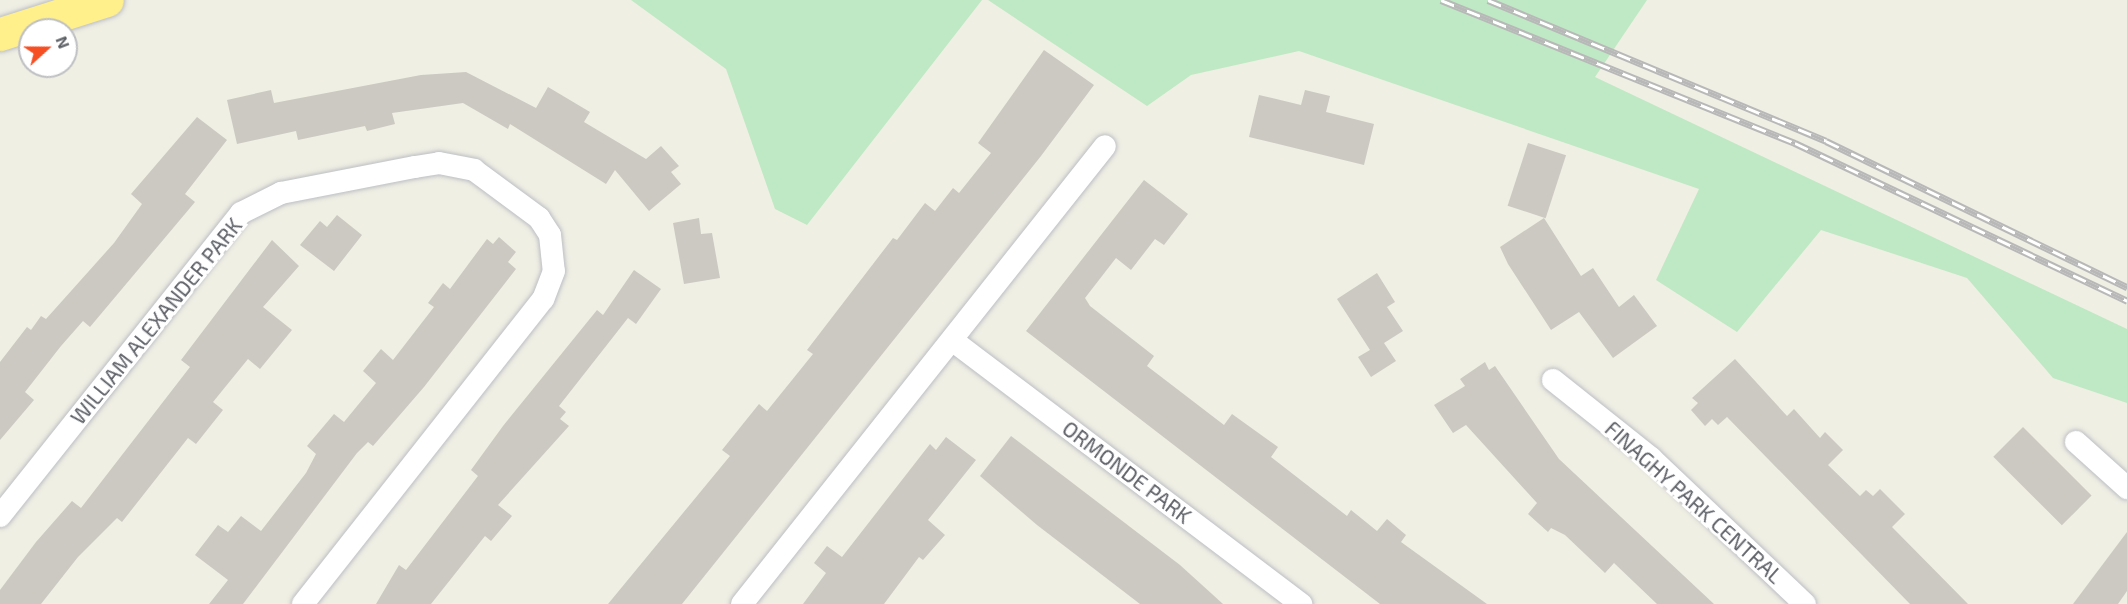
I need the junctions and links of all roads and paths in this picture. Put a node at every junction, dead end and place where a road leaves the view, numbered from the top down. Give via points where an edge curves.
1 (106, 0) edge
2 (0, 34) edge
3 (1104, 146) dead end
4 (952, 340) junction
5 (1553, 380) dead end
6 (2076, 442) dead end
7 (2127, 489) edge
8 (0, 516) edge
9 (303, 604) edge
10 (742, 604) edge
11 (1302, 604) edge
12 (1806, 604) edge

1 - 2 highway
3 - 4 street
4 - 10 street
4 - 11 street, ORMONDE PARK
5 - 12 street, FINAGHY PARK CENTRAL via 1651,458
6 - 7 street
8 - 9 street, WILLIAM ALEXANDER PARK via 241,213 281,193 415,167 439,163 474,170 539,218 550,235 554,271 543,299

